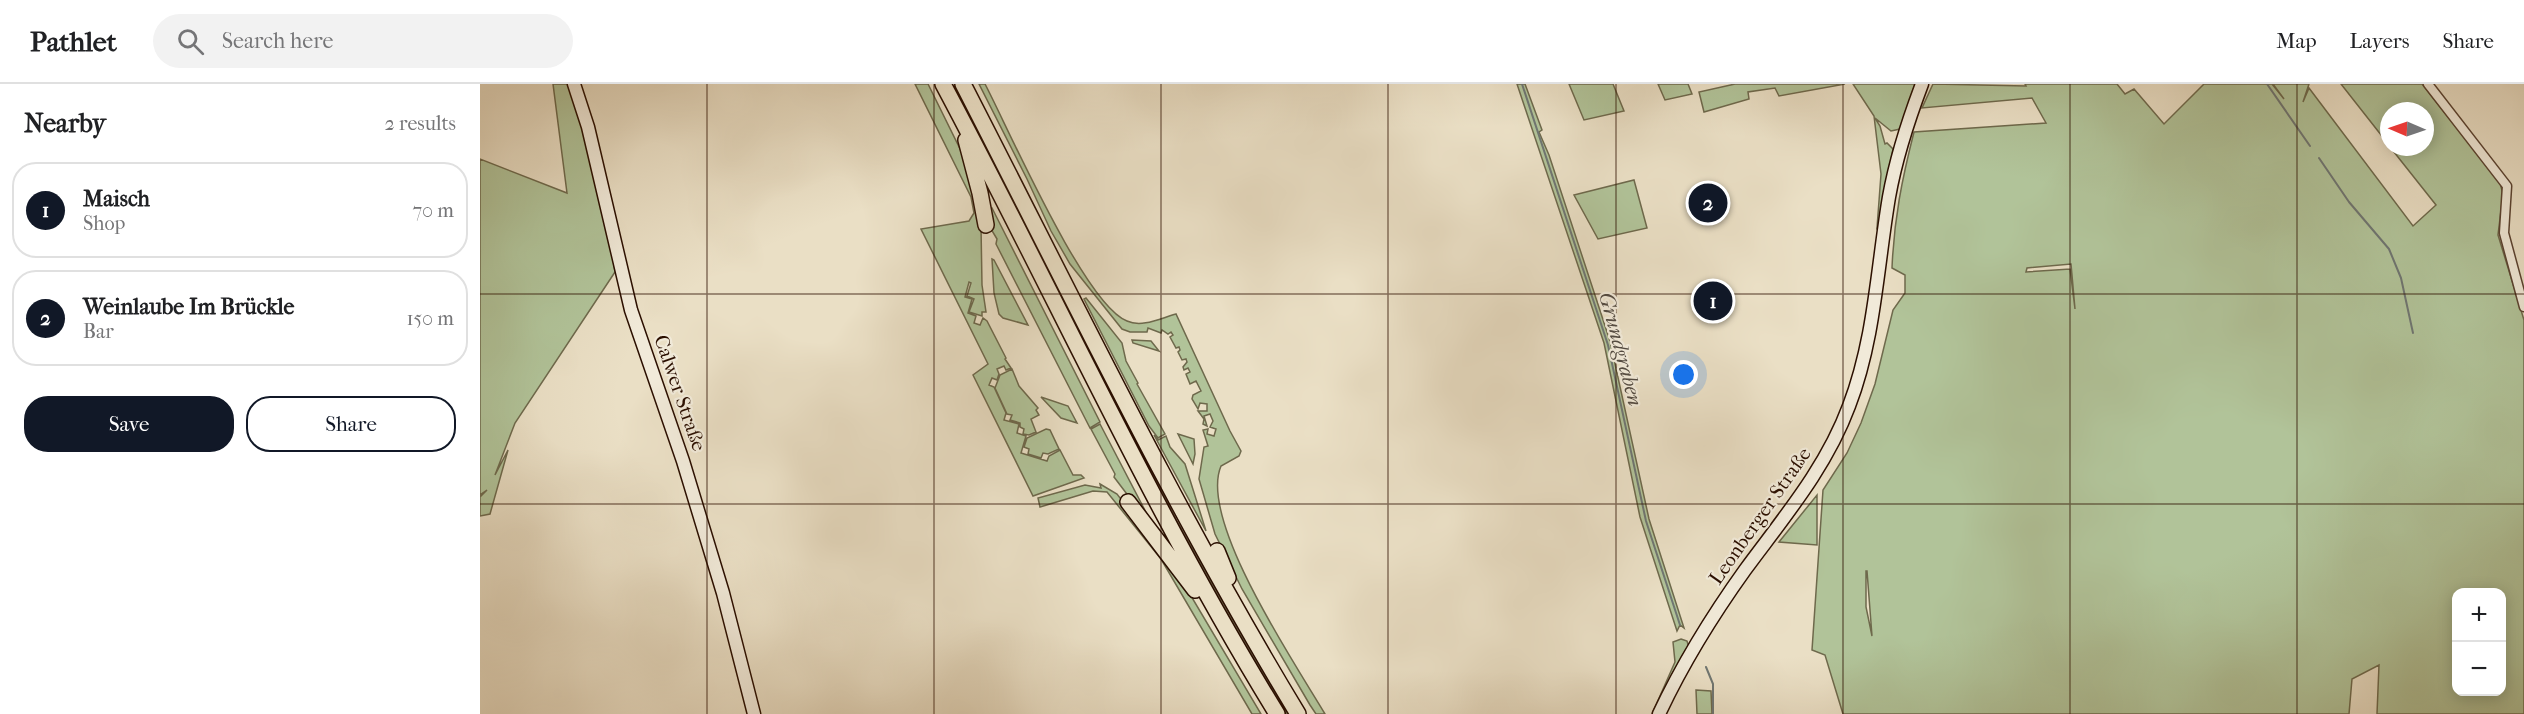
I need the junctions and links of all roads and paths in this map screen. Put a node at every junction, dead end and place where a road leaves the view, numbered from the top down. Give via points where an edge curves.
1 (574, 84) edge
2 (943, 84) edge
3 (963, 84) edge
4 (1922, 84) edge
5 (2428, 84) edge
6 (962, 119) junction
7 (1027, 209) junction
8 (986, 225) dead end
9 (1070, 270) dead end
10 (2524, 307) edge
11 (1128, 502) dead end
12 (1217, 551) dead end
13 (1216, 611) junction
14 (1247, 628) junction
15 (754, 714) edge
16 (1277, 714) edge
17 (1298, 714) edge
18 (1659, 714) edge

1 - 15 main road, Calwer Straße via 588,127 631,310 683,461
2 - 6 highway
3 - 7 highway
4 - 18 main road, Leonberger Straße via 1901,143 1889,197 1868,343 1838,434 1811,481 1712,619
5 - 10 street via 2507,186 2504,233
6 - 8 highway
6 - 13 highway via 1129,451
7 - 9 highway
7 - 14 highway via 1150,450
11 - 13 highway via 1191,587
12 - 14 highway
13 - 16 highway
14 - 17 highway

